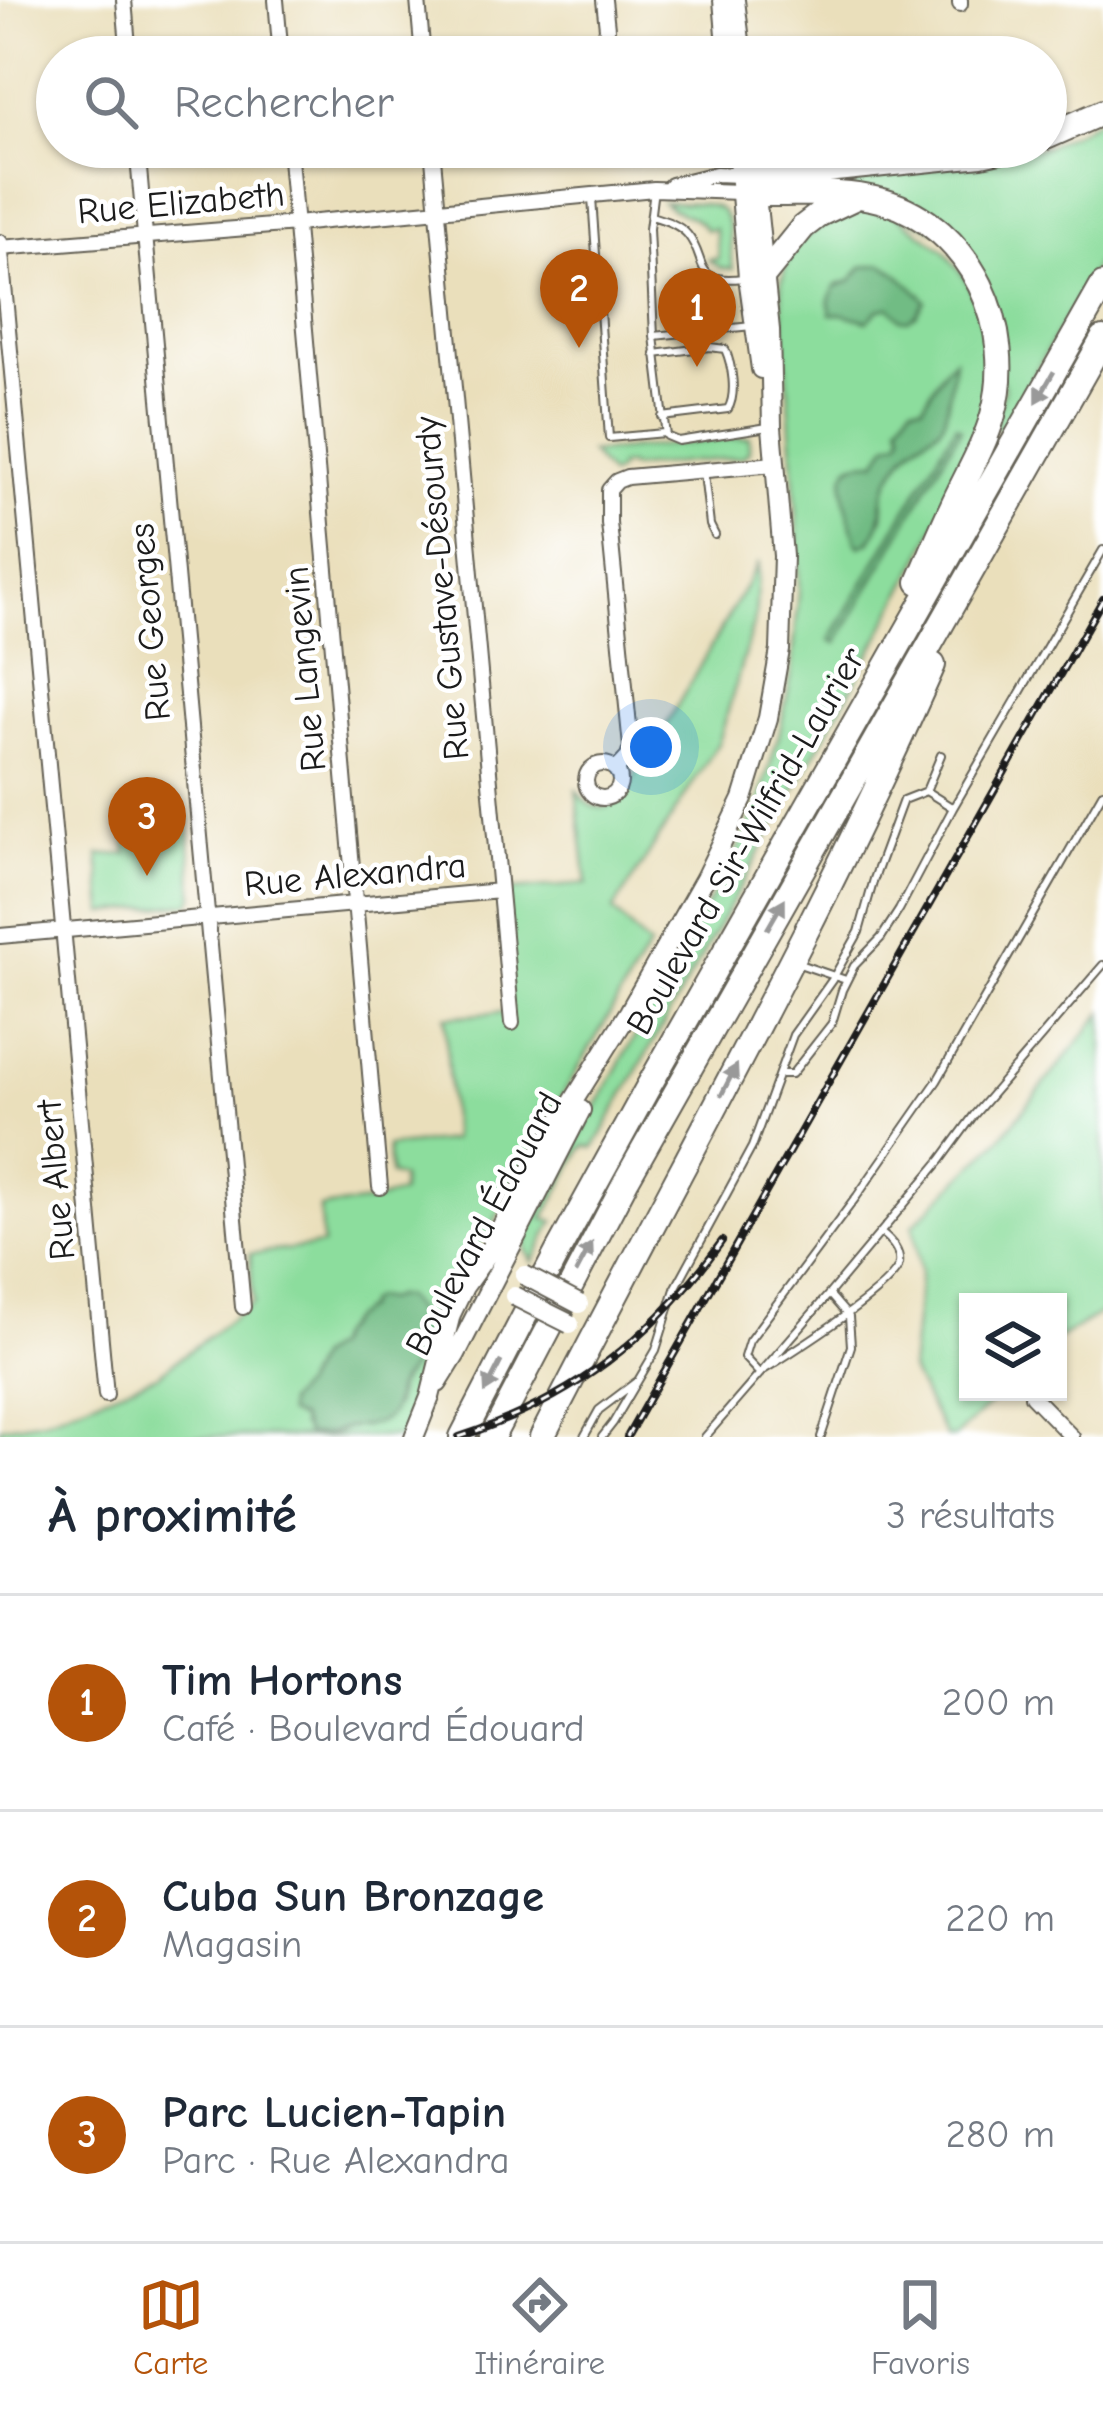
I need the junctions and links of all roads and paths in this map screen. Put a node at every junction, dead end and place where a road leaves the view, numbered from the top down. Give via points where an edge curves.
1 (124, 0) edge
2 (276, 0) edge
3 (418, 0) edge
4 (604, 0) edge
5 (723, 0) edge
6 (735, 0) edge
7 (127, 36) edge
8 (279, 36) edge
9 (421, 36) edge
10 (606, 36) edge
11 (726, 36) edge
12 (739, 36) edge
13 (1103, 112) edge
14 (1067, 128) edge
15 (139, 168) edge
16 (291, 168) edge
17 (433, 168) edge
18 (742, 168) edge
19 (749, 168) edge
20 (851, 168) edge
21 (747, 184) junction
22 (654, 189) junction
23 (592, 194) junction
24 (856, 197) junction
25 (437, 209) junction
26 (651, 216) junction
27 (296, 224) junction
28 (144, 237) junction
29 (0, 246) edge
30 (756, 276) junction
31 (1103, 285) edge
32 (754, 326) junction
33 (654, 335) junction
34 (1103, 339) edge
35 (655, 354) junction
36 (662, 416) junction
37 (772, 427) junction
38 (664, 433) junction
39 (775, 464) junction
40 (704, 470) junction
41 (715, 535) dead end
42 (988, 542) junction
43 (1103, 550) edge
44 (865, 705) junction
45 (941, 755) dead end
46 (616, 770) dead end
47 (926, 791) junction
48 (1103, 792) edge
49 (953, 808) junction
50 (500, 891) junction
51 (356, 904) junction
52 (208, 919) junction
53 (63, 930) junction
54 (0, 936) edge
55 (791, 960) junction
56 (1103, 965) edge
57 (835, 975) junction
58 (846, 980) junction
59 (512, 1023) dead end
60 (780, 1074) junction
61 (380, 1187) dead end
62 (881, 1233) junction
63 (494, 1260) junction
64 (472, 1275) junction
65 (492, 1284) junction
66 (830, 1294) junction
67 (243, 1306) dead end
68 (847, 1314) junction
69 (599, 1326) junction
70 (759, 1373) junction
71 (639, 1380) junction
72 (106, 1396) dead end
73 (430, 1397) junction
74 (609, 1401) junction
75 (1037, 1401) edge
76 (620, 1413) junction
77 (414, 1437) edge
78 (463, 1437) edge
79 (492, 1437) edge
80 (542, 1437) edge
81 (584, 1437) edge
82 (602, 1437) edge
83 (705, 1437) edge
84 (821, 1437) edge
85 (1072, 1437) edge

1 - 7 street
2 - 8 street
3 - 9 street
4 - 10 street
5 - 11 street
6 - 12 street
13 - 14 highway
15 - 28 street, Rue Georges
16 - 27 street, Rue Langevin
17 - 25 street, Rue Gustave-Désourdy
18 - 21 street, Boulevard Édouard
19 - 21 street, Boulevard Édouard
20 - 21 highway
21 - 22 street, Rue Elizabeth via 716,174
21 - 24 highway
21 - 30 street, Boulevard Édouard
22 - 23 street, Rue Elizabeth
22 - 26 lane
23 - 25 street, Rue Elizabeth
23 - 38 lane via 609,438
24 - 30 highway via 803,227
24 - 44 highway via 912,214 964,259 992,313 1000,371 983,441
25 - 27 street, Rue Elizabeth
25 - 50 street, Rue Gustave-Désourdy
26 - 30 lane via 686,233 711,275
26 - 33 lane
27 - 28 street, Rue Elizabeth
27 - 51 street, Rue Langevin
28 - 29 street, Rue Elizabeth
28 - 52 street, Rue Georges
29 - 53 street, Rue Albert
30 - 32 street, Boulevard Édouard
30 - 37 street, Boulevard Édouard via 770,329
31 -> 44 highway, Boulevard Sir-Wilfrid-Laurier
32 - 33 lane
32 - 37 street, Boulevard Édouard
33 - 35 lane
34 - 42 highway, Boulevard Sir-Wilfrid-Laurier
35 - 36 lane
35 - 36 lane via 710,347 729,358 728,409
36 - 38 lane
37 - 38 lane via 678,441
37 - 39 street, Boulevard Édouard
39 - 40 street
39 - 63 street, Boulevard Édouard via 782,634 771,703 737,814 537,1160
40 - 41 lane
40 - 46 street via 627,477 608,494 631,743
42 - 55 highway
79 -> 42 highway, Boulevard Sir-Wilfrid-Laurier via 627,1179
43 - 49 lane
44 -> 78 highway, Boulevard Sir-Wilfrid-Laurier via 646,1089
45 - 47 lane
47 - 49 lane
47 - 57 lane via 903,800 860,932
48 - 70 lane via 938,1081 746,1346 746,1360
49 - 58 lane via 899,910
50 - 51 street, Rue Alexandra
50 - 59 street, Rue Gustave-Désourdy
51 - 52 street, Rue Alexandra
51 - 61 street, Rue Langevin
52 - 53 street, Rue Alexandra
52 - 67 street, Rue Georges
53 - 54 street, Rue Alexandra
53 - 72 street, Rue Albert
55 - 57 lane
69 -> 55 highway
56 - 62 lane
57 - 58 lane
57 - 60 lane via 793,1035
58 - 60 lane via 832,1023 792,1073
60 - 71 lane
62 - 66 lane
62 - 68 lane via 899,1256 898,1269
63 - 64 street, Boulevard Édouard
63 - 65 street, Boulevard Édouard
63 - 69 street, bridge via 580,1304
64 - 65 street
64 - 73 street, Boulevard Édouard via 451,1314
65 - 69 street, bridge via 569,1324
65 - 73 street, Boulevard Édouard
66 - 68 lane
66 - 70 lane
68 - 70 lane
68 - 84 lane via 849,1360
69 - 80 highway
70 - 83 lane
71 - 74 lane
71 - 76 lane
73 - 77 street
74 - 76 lane
74 - 81 lane
75 - 85 street
76 - 82 lane

